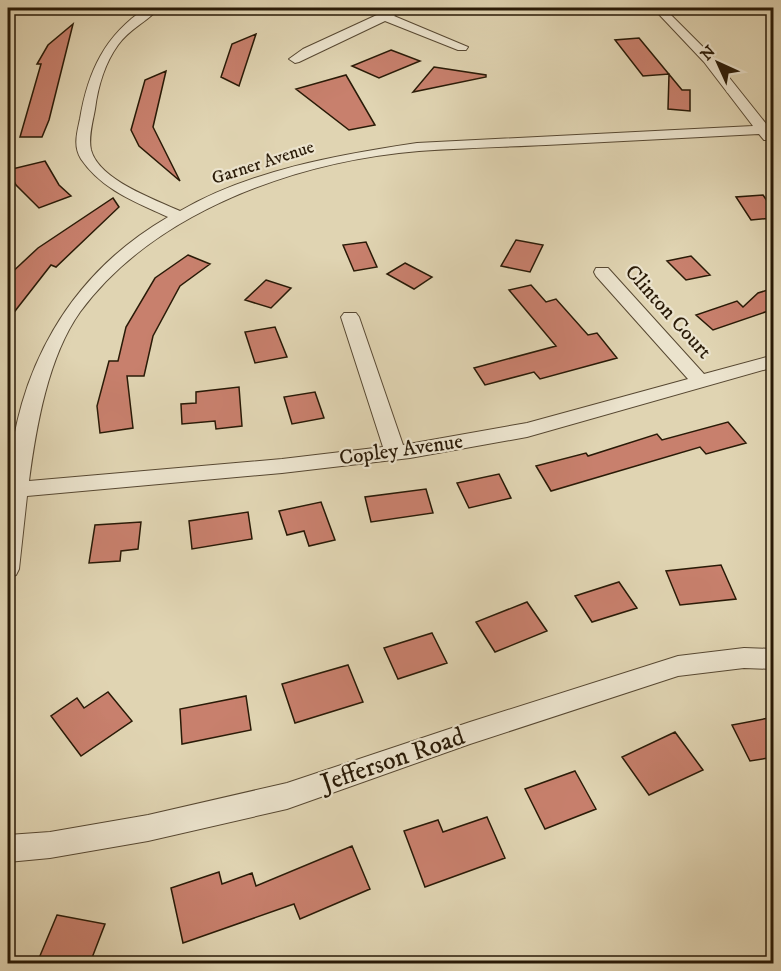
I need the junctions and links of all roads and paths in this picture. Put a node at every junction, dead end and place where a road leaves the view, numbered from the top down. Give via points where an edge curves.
1 (153, 8) edge
2 (399, 8) edge
3 (658, 8) edge
4 (385, 17) junction
5 (462, 46) dead end
6 (295, 59) dead end
7 (770, 134) edge
8 (180, 216) junction
9 (602, 272) dead end
10 (350, 317) dead end
11 (774, 361) edge
12 (700, 381) junction
13 (395, 452) junction
14 (19, 489) junction
15 (8, 569) edge
16 (774, 659) edge
17 (8, 849) edge

1 - 8 street via 125,27 101,58 82,144 94,166 117,186
2 - 4 street
3 - 7 street via 708,59
4 - 5 street
4 - 6 street via 335,37
7 - 8 street, Garner Avenue via 417,147 379,152 272,177
8 - 14 street, Garner Avenue via 148,236 106,271 66,319 45,365 32,407
9 - 12 street, Clinton Court
10 - 13 street
11 - 12 street, Copley Avenue
12 - 13 street, Copley Avenue via 527,430
13 - 14 street, Copley Avenue
14 - 15 street, Garner Avenue
16 - 17 street, Jefferson Road via 744,658 678,666 287,796 148,828

